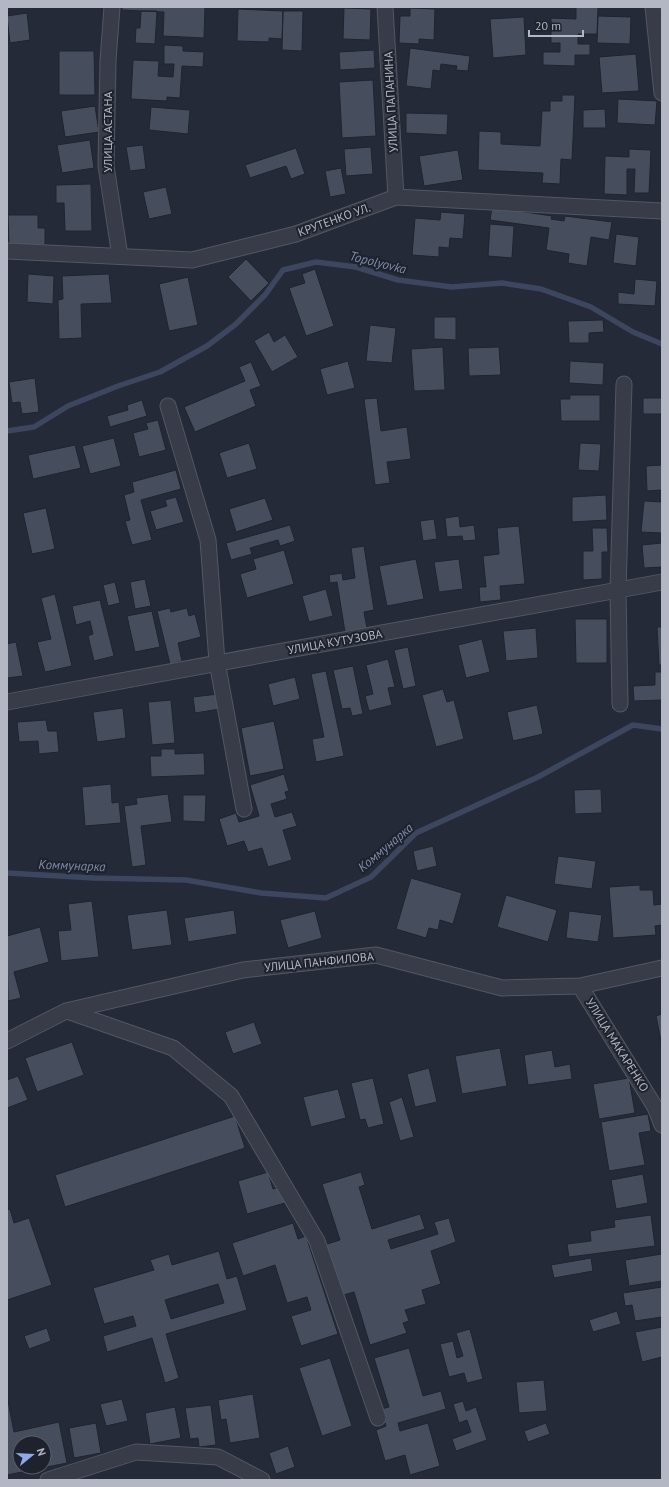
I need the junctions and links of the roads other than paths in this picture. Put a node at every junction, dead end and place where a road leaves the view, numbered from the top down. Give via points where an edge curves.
1 (112, 7) edge
2 (385, 7) edge
3 (654, 7) edge
4 (662, 93) edge
5 (396, 197) junction
6 (662, 201) edge
7 (662, 211) edge
8 (7, 251) edge
9 (120, 256) junction
10 (624, 384) dead end
11 (168, 406) dead end
12 (662, 582) edge
13 (618, 590) junction
14 (217, 662) junction
15 (7, 702) edge
16 (620, 704) dead end
17 (244, 809) dead end
18 (662, 968) edge
19 (580, 986) junction
20 (66, 1011) junction
21 (7, 1041) edge
22 (662, 1126) edge
23 (378, 1418) dead end
24 (48, 1480) edge
25 (262, 1480) edge

1 - 9 street, УЛИЦА АСТАНА via 106,166
2 - 5 street, УЛИЦА ПАПАНИНА
3 - 4 street
5 - 7 street, КРУТЕНКО УЛ.
5 - 9 street, КРУТЕНКО УЛ. via 296,234 192,260
6 - 7 street
8 - 9 street, КРУТЕНКО УЛ.
10 - 13 street
11 - 14 street via 208,540
12 - 13 street, УЛИЦА КУТУЗОВА
13 - 14 street, УЛИЦА КУТУЗОВА
13 - 16 street
14 - 15 street, УЛИЦА КУТУЗОВА
14 - 17 street
18 - 19 street, УЛИЦА ПАНФИЛОВА
19 - 20 street, УЛИЦА ПАНФИЛОВА via 502,988 376,955 243,970
19 - 22 street, УЛИЦА МАКАРЕНКО via 655,1107
20 - 21 street, УЛИЦА ПАНФИЛОВА
20 - 23 street via 173,1048 231,1096 317,1241
24 - 25 street via 136,1452 218,1457

